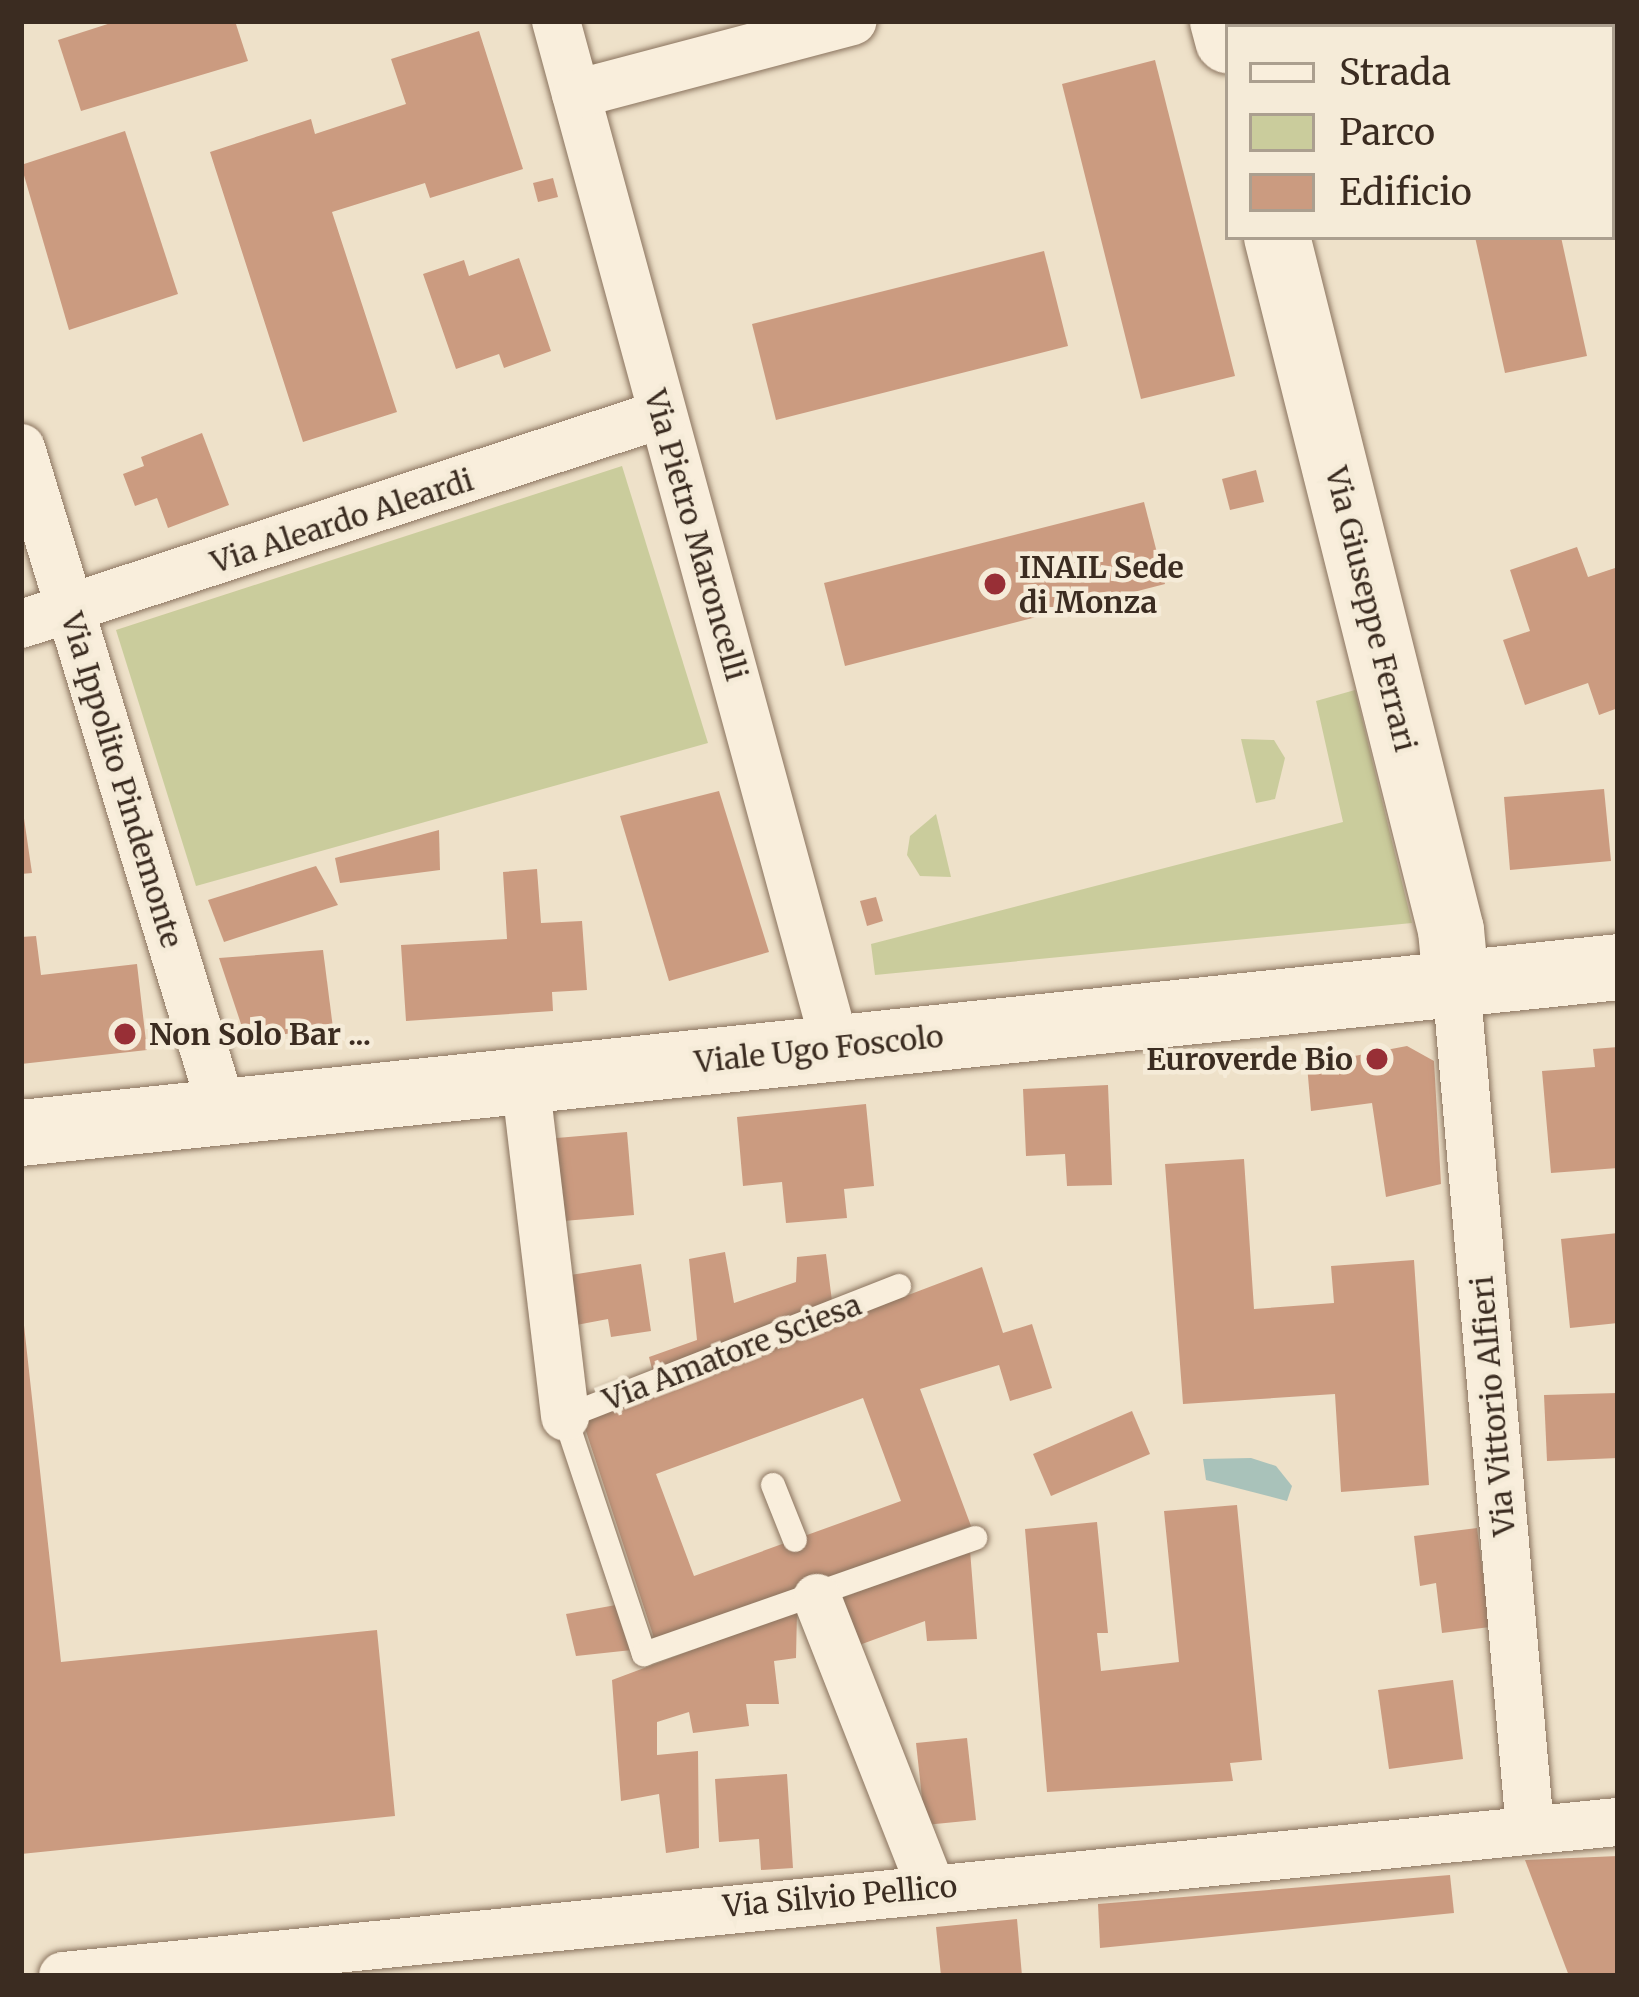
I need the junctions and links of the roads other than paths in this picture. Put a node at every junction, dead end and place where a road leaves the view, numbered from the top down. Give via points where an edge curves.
1 (556, 21) edge
2 (853, 21) edge
3 (576, 94) junction
4 (1278, 240) edge
5 (662, 415) junction
6 (21, 448) edge
7 (70, 610) junction
8 (21, 624) edge
9 (1618, 967) edge
10 (1456, 983) junction
11 (836, 1048) junction
12 (525, 1080) junction
13 (223, 1112) junction
14 (21, 1133) edge
15 (898, 1286) dead end
16 (565, 1417) junction
17 (773, 1485) dead end
18 (974, 1538) dead end
19 (795, 1540) dead end
20 (815, 1591) junction
21 (1618, 1822) edge
22 (1530, 1828) junction
23 (931, 1887) junction
24 (63, 1976) edge

1 - 3 street, Via Pietro Maroncelli
2 - 3 street
3 - 5 street, Via Pietro Maroncelli
4 - 10 street, Via Giuseppe Ferrari via 1451,931
5 - 7 street, Via Aleardo Aleardi
5 - 11 street, Via Pietro Maroncelli
6 - 7 street, Via Ippolito Pindemonte
7 - 8 street, Via Aleardo Aleardi
7 - 13 street, Via Ippolito Pindemonte
9 - 10 street, Viale Ugo Foscolo
10 - 11 street, Viale Ugo Foscolo
10 - 22 street, Via Vittorio Alfieri
11 - 12 street, Viale Ugo Foscolo
12 - 13 street, Viale Ugo Foscolo
12 - 16 street, Via Amatore Sciesa
13 - 14 street, Viale Ugo Foscolo
15 - 16 lane, Via Amatore Sciesa
16 - 20 lane, Via Amatore Sciesa via 644,1654
17 - 19 lane
18 - 20 lane, Via Amatore Sciesa
20 - 23 street
21 - 22 street, Via Silvio Pellico
22 - 23 street, Via Silvio Pellico
23 - 24 street, Via Silvio Pellico

